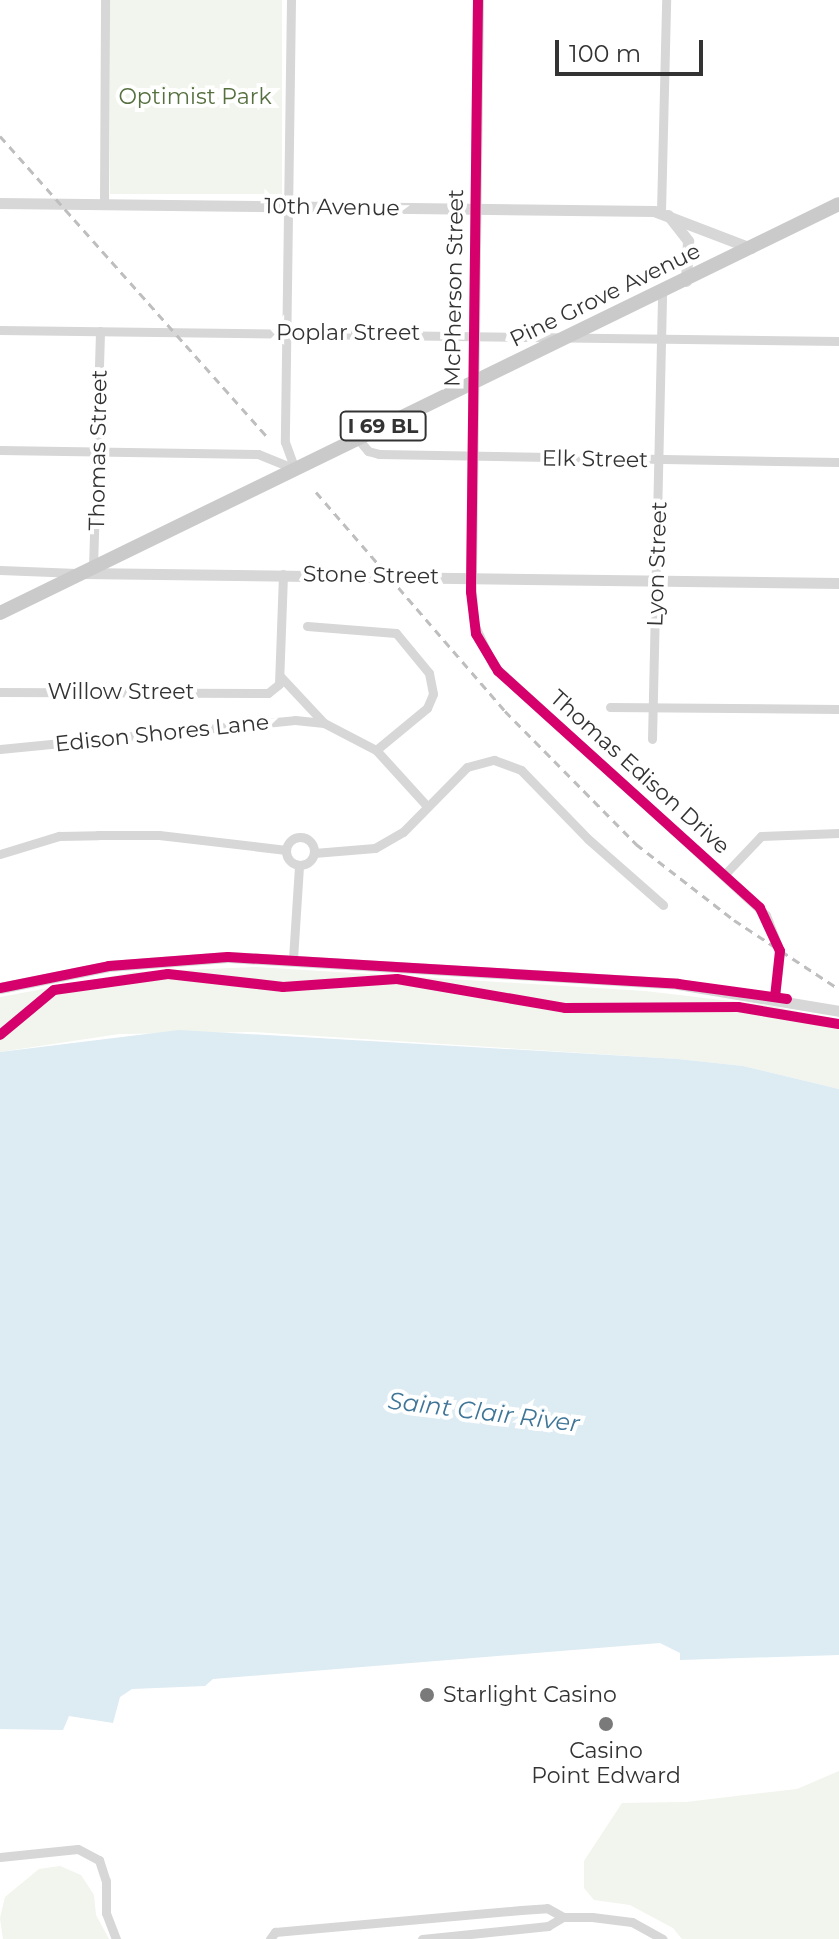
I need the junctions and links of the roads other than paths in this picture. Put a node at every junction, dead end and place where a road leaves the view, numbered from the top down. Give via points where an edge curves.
1 (105, 0) edge
2 (291, 0) edge
3 (478, 0) edge
4 (666, 0) edge
5 (0, 203) edge
6 (104, 204) junction
7 (287, 206) junction
8 (838, 206) edge
9 (475, 207) junction
10 (662, 212) junction
11 (751, 248) junction
12 (686, 281) junction
13 (662, 293) junction
14 (0, 330) edge
15 (100, 331) junction
16 (473, 333) junction
17 (287, 334) junction
18 (568, 338) junction
19 (661, 340) junction
20 (839, 341) edge
21 (473, 382) junction
22 (358, 439) junction
23 (0, 450) edge
24 (98, 452) junction
25 (474, 457) junction
26 (661, 460) junction
27 (839, 462) edge
28 (295, 469) junction
29 (0, 570) edge
30 (87, 570) junction
31 (283, 574) junction
32 (471, 577) junction
33 (657, 581) junction
34 (839, 583) edge
35 (0, 613) edge
36 (307, 626) dead end
37 (280, 676) junction
38 (0, 692) edge
39 (610, 707) dead end
40 (653, 709) junction
41 (839, 709) edge
42 (324, 723) junction
43 (652, 739) dead end
44 (0, 749) edge
45 (376, 750) junction
46 (427, 806) junction
47 (839, 833) edge
48 (286, 850) junction
49 (314, 853) junction
50 (0, 854) edge
51 (299, 865) junction
52 (725, 874) junction
53 (663, 905) dead end
54 (293, 959) junction
55 (0, 988) edge
56 (775, 997) junction
57 (839, 1011) edge
58 (0, 1857) edge
59 (563, 1917) junction
60 (116, 1939) edge
61 (270, 1939) edge
62 (422, 1939) edge
63 (663, 1939) edge

1 - 6 street
2 - 7 street
3 - 9 street, McPherson Street
4 - 10 street
5 - 6 street, 10th Avenue
6 - 7 street, 10th Avenue
7 - 9 street, 10th Avenue
7 - 17 street
8 - 11 main road, Pine Grove Avenue / I 69 BL
9 - 10 street, 10th Avenue
9 - 16 street, McPherson Street
10 - 11 street, 10th Avenue
10 - 12 street via 688,241
11 - 12 main road, Pine Grove Avenue / I 69 BL
12 - 13 main road, Pine Grove Avenue / I 69 BL
13 - 18 main road, Pine Grove Avenue / I 69 BL
13 - 19 street, Lyon Street
14 - 15 street, Poplar Street
15 - 17 street, Poplar Street
15 - 24 street, Thomas Street
16 - 17 street, Poplar Street
16 - 18 street, Poplar Street
16 - 21 street, McPherson Street
17 - 28 street via 285,442
18 - 19 street, Poplar Street
18 - 21 main road, Pine Grove Avenue / I 69 BL
19 - 20 street, Poplar Street
19 - 26 street, Lyon Street
21 - 22 main road, Pine Grove Avenue / I 69 BL
21 - 25 street, McPherson Street
22 - 25 street, Elk Street via 371,453
22 - 28 main road, Pine Grove Avenue / I 69 BL
23 - 24 street
24 - 28 street via 258,454
24 - 30 street, Thomas Street
25 - 26 street, Elk Street
25 - 32 street, McPherson Street
26 - 27 street, Elk Street
26 - 33 street, Lyon Street
28 - 30 main road, Pine Grove Avenue / I 69 BL
29 - 30 street, Stone Street
30 - 31 street, Stone Street
30 - 35 main road, Pine Grove Avenue / I 69 BL
31 - 32 street, Stone Street
31 - 37 street
32 - 33 street, Stone Street
32 - 52 street, Thomas Edison Drive via 474,624 493,665
33 - 34 street, Stone Street
33 - 40 street, Lyon Street
36 - 45 street via 396,633 429,673 433,694 427,708
37 - 38 street, Willow Street via 268,693
37 - 42 street, Edison Shores Lane
39 - 40 street
40 - 41 street
40 - 43 street, Lyon Street
42 - 44 street, Edison Shores Lane via 295,720
42 - 45 street, Edison Shores Lane
45 - 46 street, Edison Shores Lane
46 - 49 street via 403,832 375,848
46 - 53 street via 467,767 487,760 508,762
47 - 52 street via 761,836
48 - 49 street via 300,837 312,843
48 - 50 street via 159,835 98,835 59,836
48 - 51 street
49 - 51 street
51 - 54 street
52 - 56 street, Thomas Edison Drive via 760,908 775,933 780,951
54 - 55 street via 203,958 109,966
54 - 56 street via 678,984
56 - 57 street
58 - 60 street via 78,1849 99,1860 106,1881 106,1913
59 - 61 street via 547,1908 275,1932
59 - 62 street via 548,1926
59 - 63 street via 618,1918

